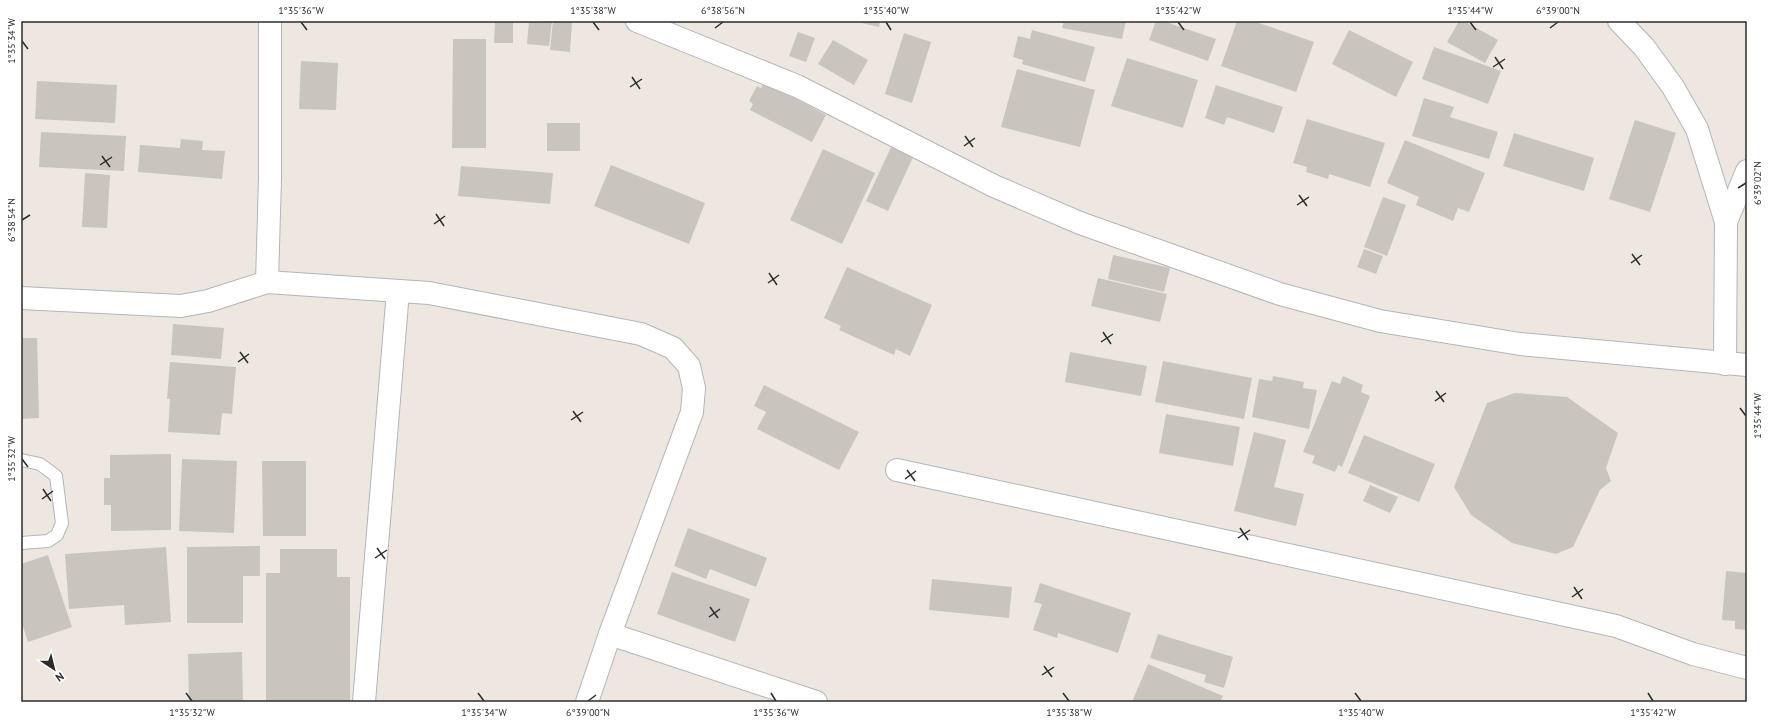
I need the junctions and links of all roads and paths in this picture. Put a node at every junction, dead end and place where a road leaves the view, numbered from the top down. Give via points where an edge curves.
1 (270, 21) edge
2 (637, 21) edge
3 (1619, 21) edge
4 (1747, 171) edge
5 (1726, 222) junction
6 (267, 282) junction
7 (398, 291) junction
8 (21, 298) edge
9 (1724, 364) junction
10 (1747, 365) edge
11 (21, 460) edge
12 (897, 470) dead end
13 (21, 543) edge
14 (610, 634) junction
15 (1747, 668) edge
16 (364, 702) edge
17 (587, 702) edge
18 (816, 702) edge

1 - 6 street
2 - 9 street via 797,86 994,186 1080,223 1280,294 1380,320 1520,344
3 - 5 street via 1644,47 1673,87 1698,129
4 - 5 street
5 - 9 street
6 - 7 street
6 - 8 street via 208,301 181,306
7 - 14 street via 429,293 640,334 673,348 689,366 694,388 692,412
7 - 16 street
9 - 10 street
11 - 13 lane via 40,464 56,476 62,523 57,535 48,541
12 - 15 street via 1616,626 1693,654
14 - 17 street
14 - 18 street

